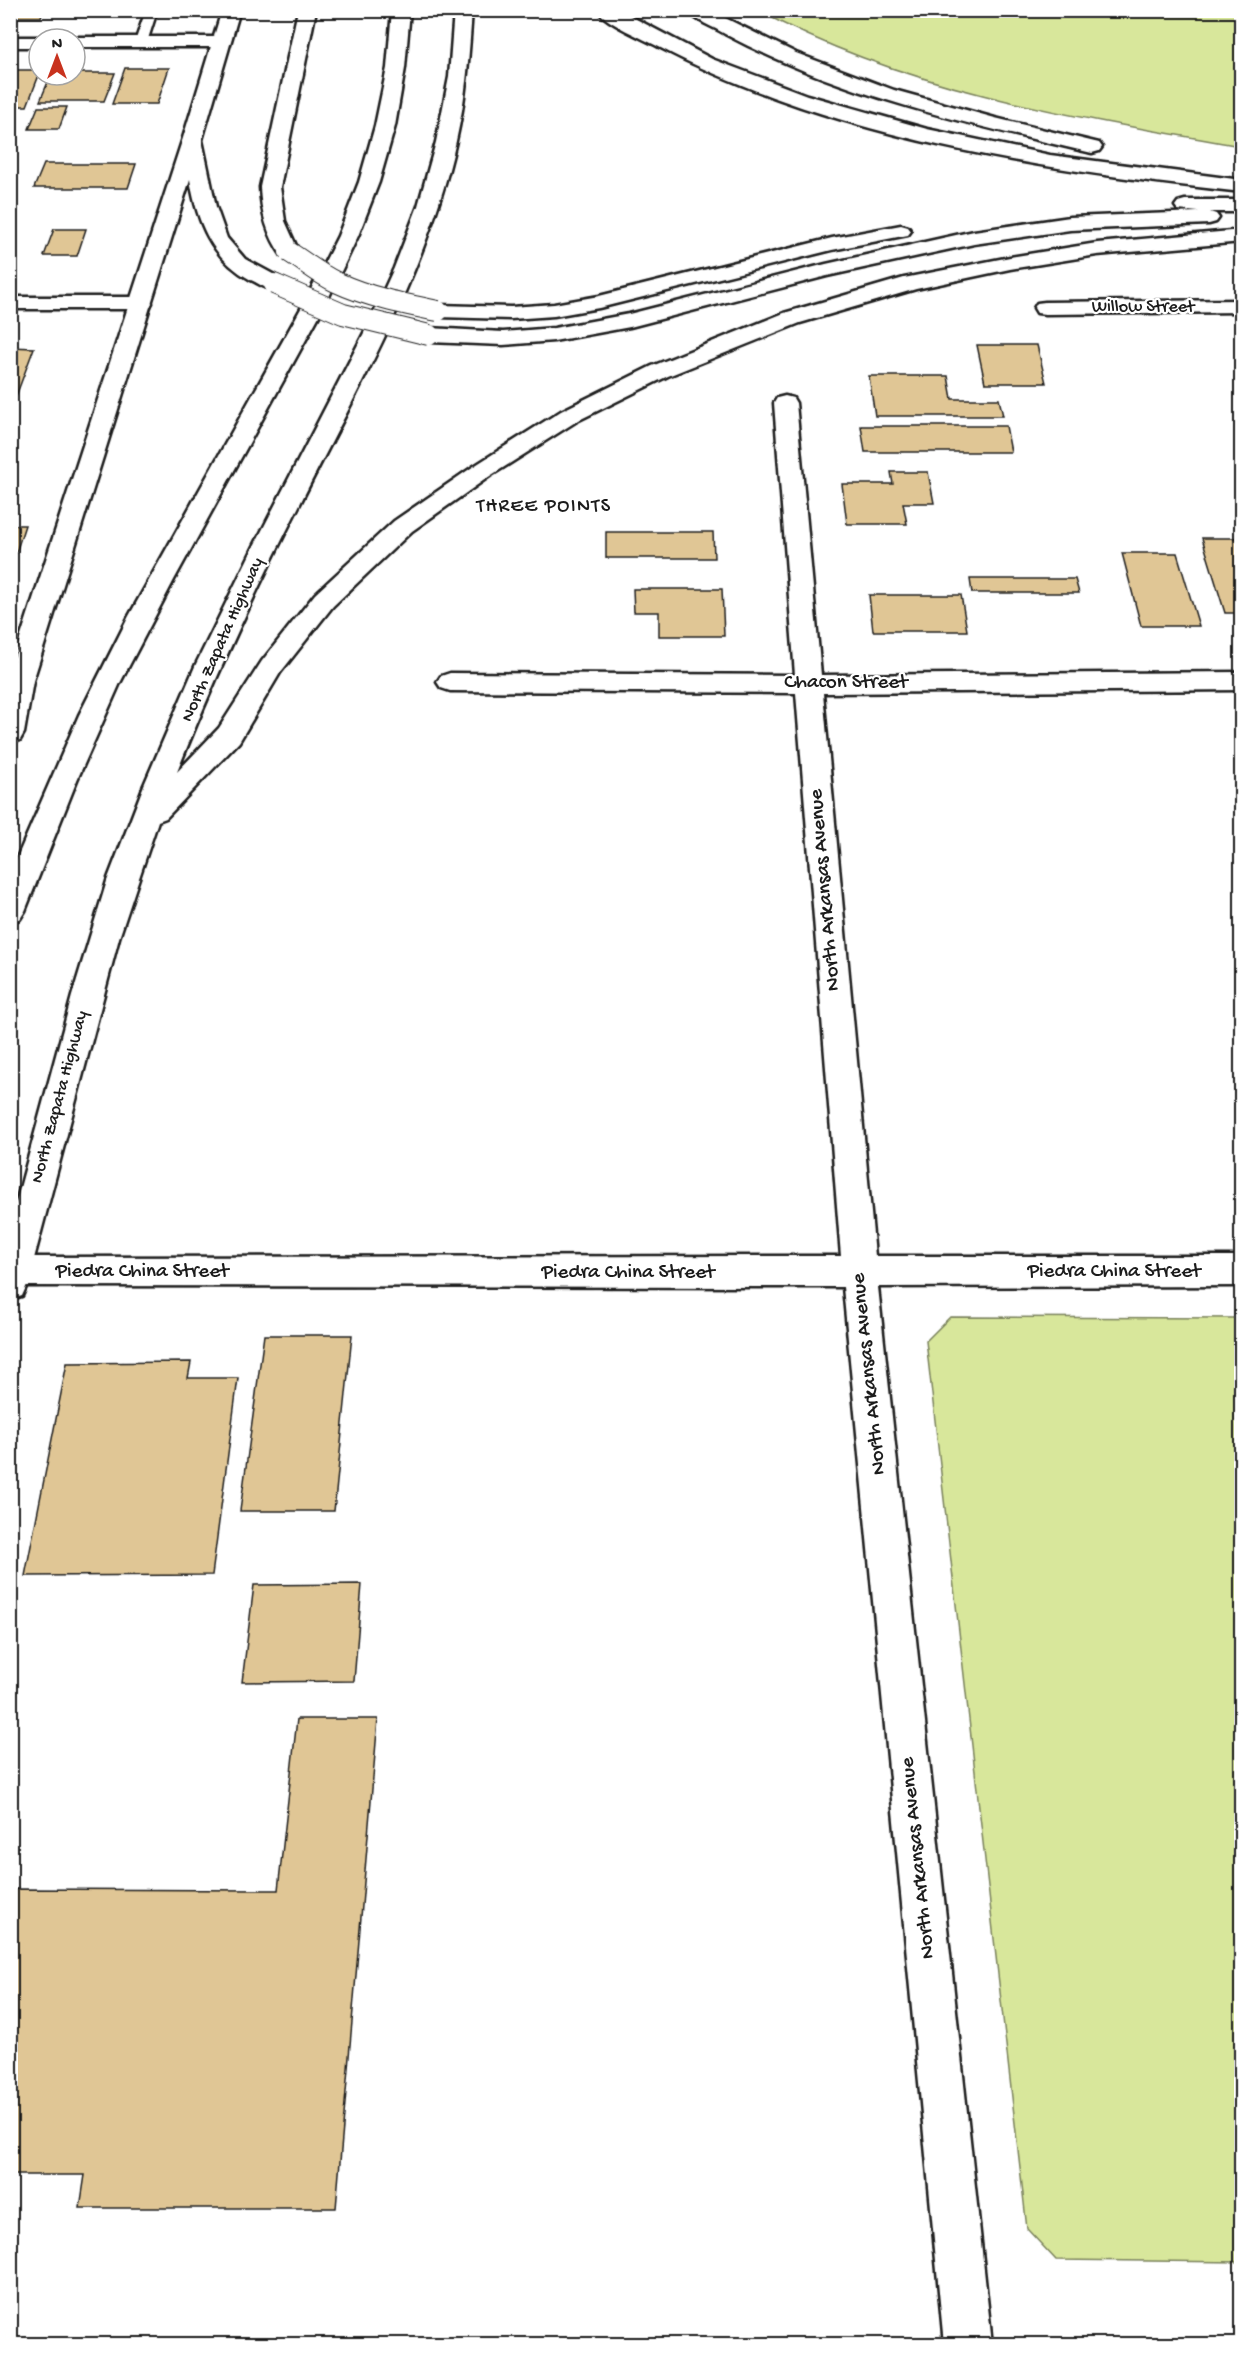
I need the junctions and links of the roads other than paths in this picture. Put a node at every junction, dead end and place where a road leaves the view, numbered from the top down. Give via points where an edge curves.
1 (201, 10) edge
2 (231, 10) edge
3 (307, 10) edge
4 (401, 10) edge
5 (463, 10) edge
6 (605, 10) edge
7 (694, 10) edge
8 (152, 11) edge
9 (10, 42) edge
10 (27, 42) edge
11 (87, 42) edge
12 (141, 42) junction
13 (221, 42) junction
14 (193, 138) junction
15 (1115, 151) dead end
16 (1184, 161) dead end
17 (1242, 170) edge
18 (1242, 186) edge
19 (1242, 206) edge
20 (1242, 218) edge
21 (1242, 236) edge
22 (10, 303) edge
23 (141, 303) junction
24 (1242, 306) edge
25 (1045, 308) dead end
26 (785, 403) dead end
27 (15, 681) edge
28 (1242, 681) edge
29 (450, 682) dead end
30 (808, 684) junction
31 (10, 733) edge
32 (142, 825) junction
33 (10, 912) edge
34 (1242, 1271) edge
35 (859, 1273) junction
36 (12, 1278) edge
37 (968, 2344) edge

1 - 8 lane
2 - 13 main road
3 - 19 main road, bridge via 270,187 270,209 290,252 321,274 352,289 398,303 438,311 554,310 832,243 927,226 1050,211
4 - 33 main road via 392,99 347,237 123,653 59,790
5 - 32 main road, North Zapata Highway via 458,93 439,173 415,244 215,653
6 - 18 main road via 665,44 739,77 922,135 1074,165
7 - 15 main road via 762,45 920,104
8 - 12 lane
9 - 10 main road
11 - 12 main road
12 - 13 main road
13 - 14 main road
14 - 20 main road, bridge via 209,224 238,263 274,284 343,314 429,335 478,339 579,331 935,244 1026,229 1127,219
14 - 23 main road
16 - 17 main road
21 - 32 main road via 1097,249 912,284 792,318 660,371 569,417 403,526 324,600 271,667 229,735
22 - 23 main road
23 - 27 main road
24 - 25 main road, Willow Street
26 - 30 main road, North Arkansas Avenue
27 - 31 main road
28 - 30 main road, Chacon Street
29 - 30 main road, Chacon Street
30 - 35 main road, North Arkansas Avenue
32 - 36 main road, North Zapata Highway via 101,945
34 - 35 main road, Piedra China Street
35 - 36 main road, Piedra China Street
35 - 37 main road, North Arkansas Avenue

